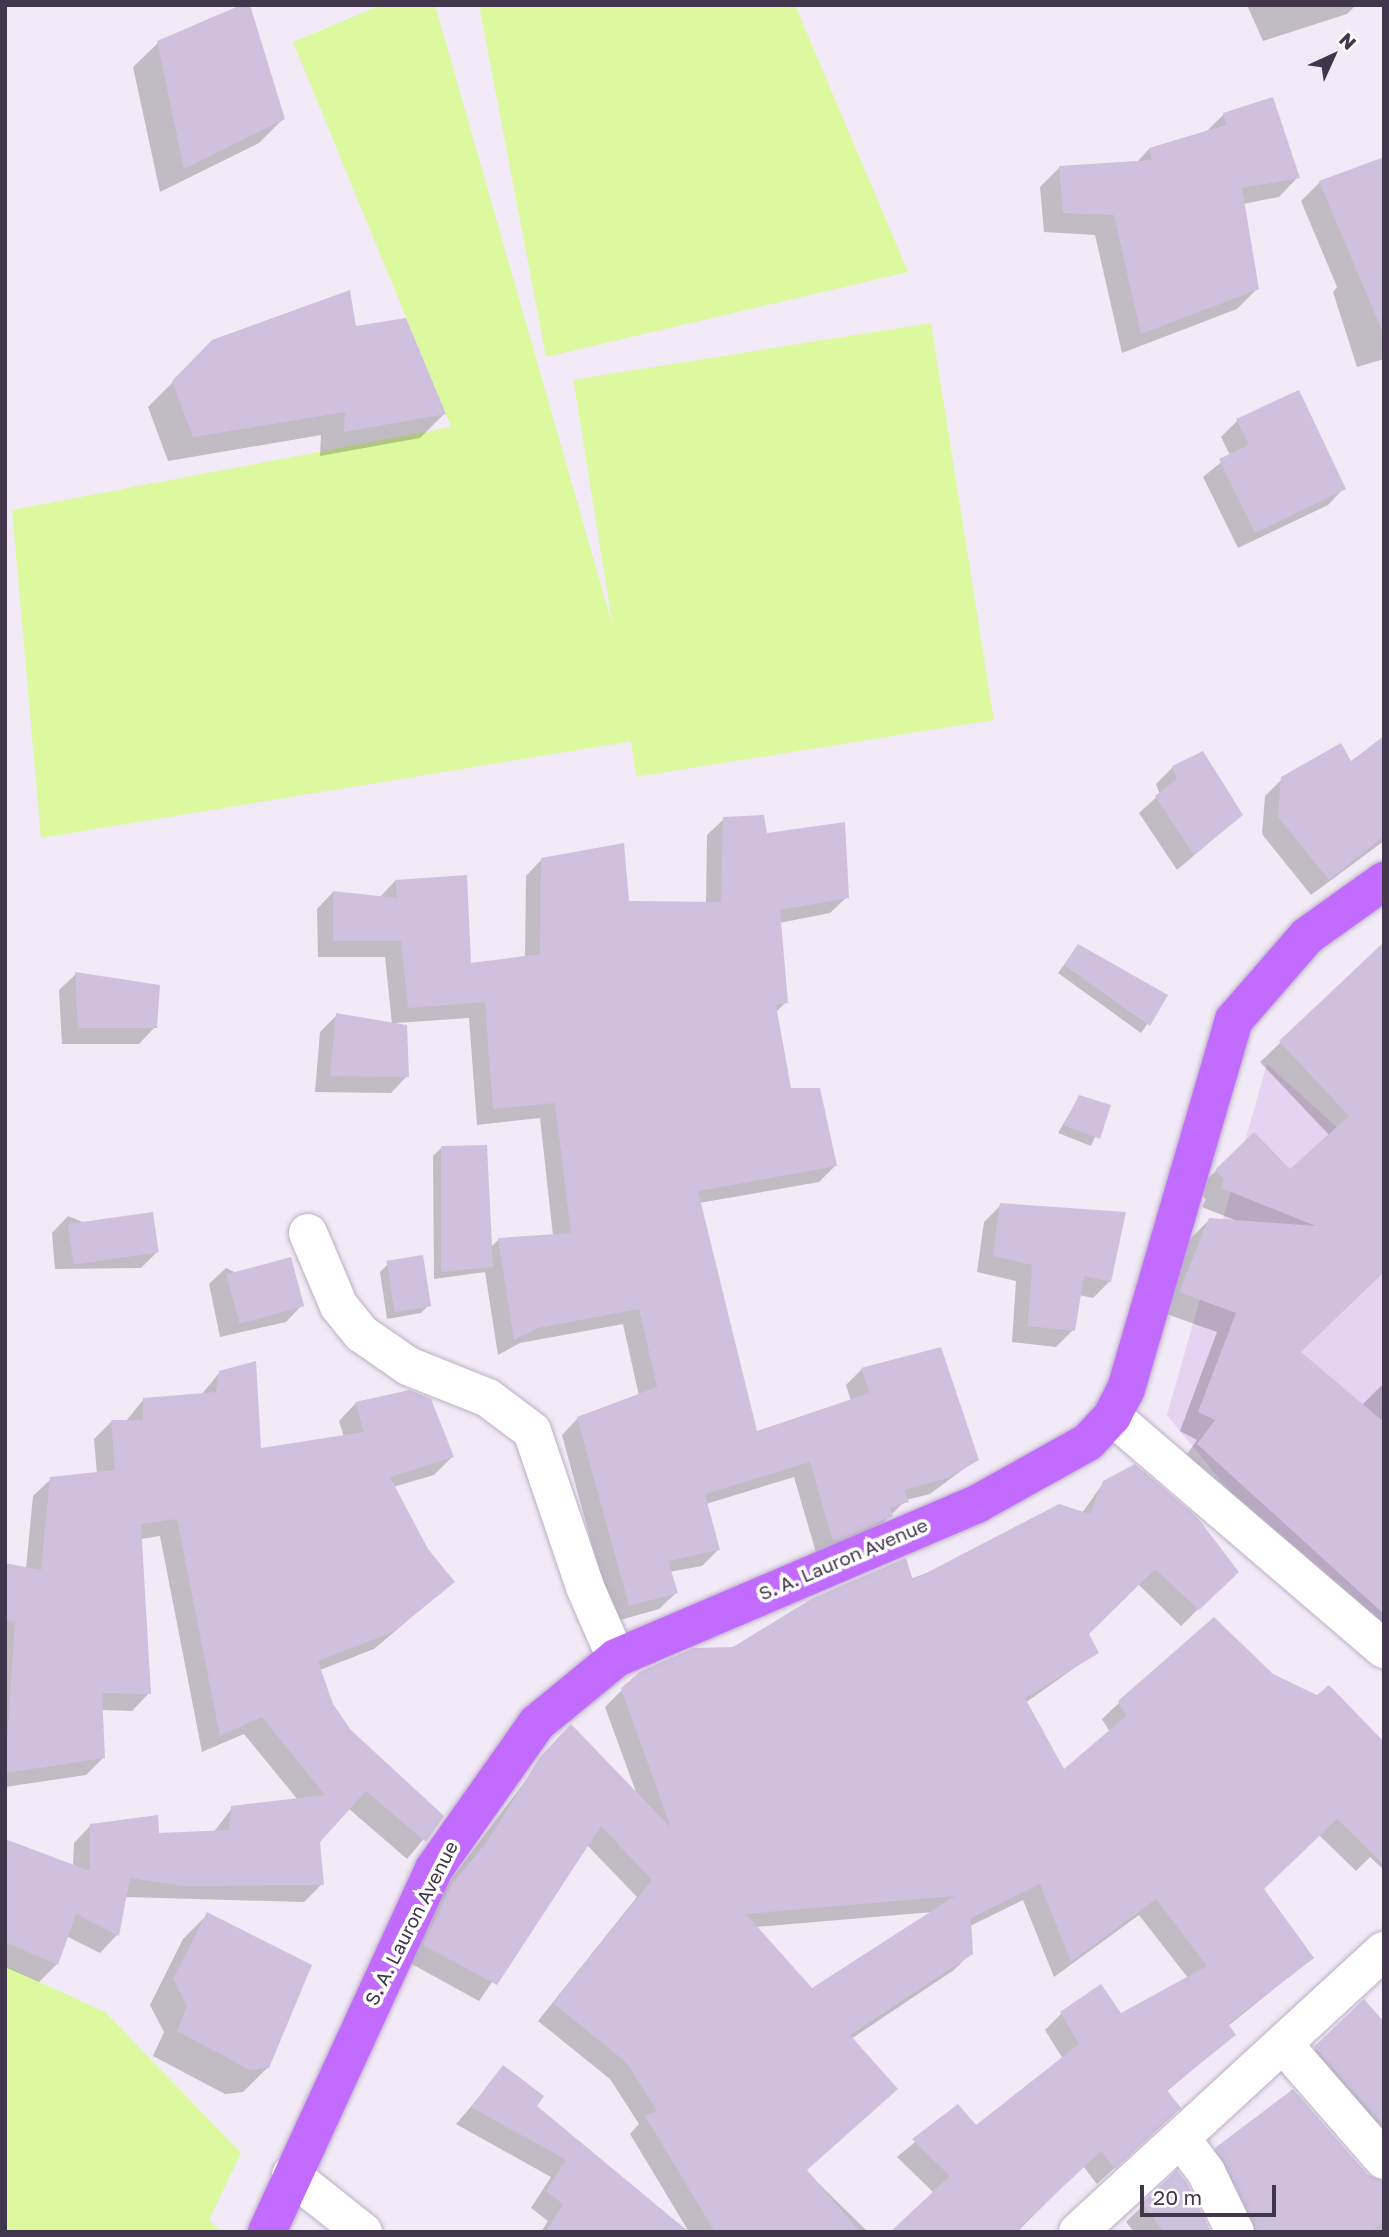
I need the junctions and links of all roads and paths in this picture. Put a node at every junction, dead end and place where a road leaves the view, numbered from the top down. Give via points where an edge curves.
1 (1384, 881) edge
2 (308, 1233) dead end
3 (1112, 1416) junction
4 (1384, 1649) edge
5 (616, 1658) junction
6 (1384, 1951) edge
7 (1284, 2045) junction
8 (1182, 2140) junction
9 (1384, 2160) edge
10 (291, 2175) junction
11 (267, 2232) edge
12 (363, 2232) edge
13 (1078, 2232) edge
14 (1235, 2232) edge

1 - 3 highway, S. A. Lauron Avenue via 1307,936 1234,1020 1126,1389
2 - 5 street via 339,1306 362,1334 408,1366 488,1398 532,1431 584,1587
3 - 4 street
3 - 5 highway, S. A. Lauron Avenue via 1088,1442 977,1504
5 - 10 highway, S. A. Lauron Avenue via 537,1723 466,1816 408,1920
6 - 7 street
7 - 8 street
7 - 9 street
8 - 13 street
8 - 14 street via 1206,2172
10 - 11 highway, S. A. Lauron Avenue
10 - 12 street

